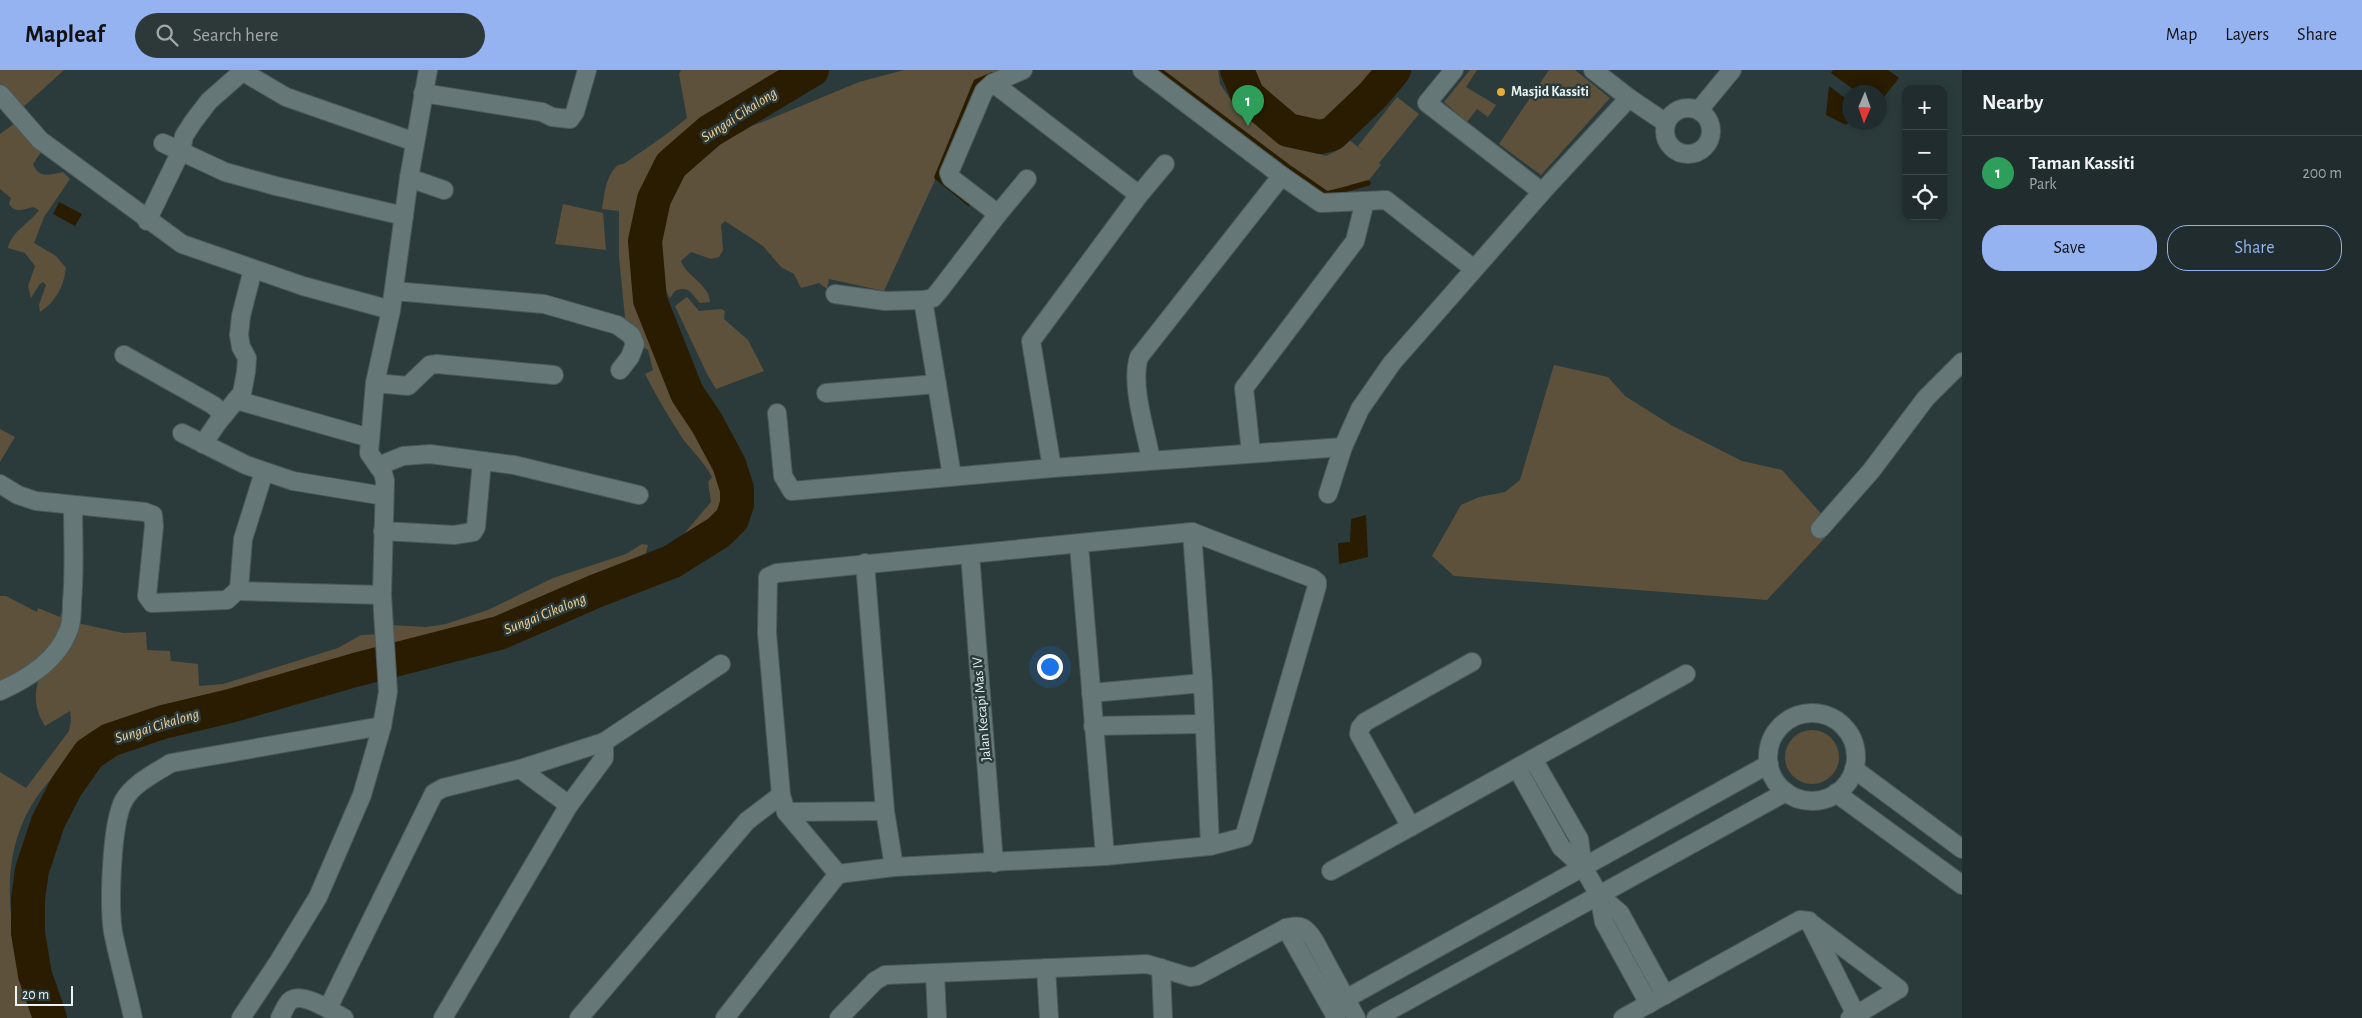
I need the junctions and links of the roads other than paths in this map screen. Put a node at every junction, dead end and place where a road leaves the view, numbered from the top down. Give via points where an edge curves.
1 (428, 70) edge
2 (587, 70) edge
3 (1023, 70) edge
4 (1142, 70) edge
5 (1454, 70) edge
6 (1593, 70) edge
7 (1732, 70) edge
8 (241, 71) edge
9 (993, 83) junction
10 (423, 93) junction
11 (0, 94) edge
12 (1629, 98) junction
13 (1699, 110) junction
14 (1666, 123) junction
15 (415, 142) junction
16 (163, 143) dead end
17 (181, 151) junction
18 (1165, 164) dead end
19 (1282, 176) junction
20 (409, 178) junction
21 (1027, 179) dead end
22 (444, 190) dead end
23 (1542, 192) junction
24 (1139, 195) junction
25 (1365, 201) junction
26 (998, 214) junction
27 (404, 216) junction
28 (148, 221) junction
29 (253, 269) junction
30 (1474, 270) junction
31 (394, 291) junction
32 (836, 294) dead end
33 (923, 300) junction
34 (391, 310) junction
35 (124, 355) dead end
36 (1962, 362) edge
37 (620, 370) dead end
38 (554, 375) dead end
39 (376, 383) junction
40 (937, 384) junction
41 (826, 393) dead end
42 (236, 400) junction
43 (777, 413) dead end
44 (224, 415) junction
45 (182, 433) dead end
46 (370, 438) junction
47 (203, 444) junction
48 (1343, 447) junction
49 (1251, 453) junction
50 (1151, 460) junction
51 (482, 461) junction
52 (378, 466) junction
53 (1052, 468) junction
54 (264, 472) junction
55 (952, 476) junction
56 (0, 484) edge
57 (1328, 494) dead end
58 (640, 495) dead end
59 (384, 496) junction
60 (73, 506) junction
61 (1820, 529) dead end
62 (383, 531) junction
63 (1192, 532) junction
64 (1079, 545) junction
65 (970, 554) junction
66 (865, 564) junction
67 (238, 591) junction
68 (382, 595) junction
69 (1472, 662) dead end
70 (721, 664) dead end
71 (1686, 674) dead end
72 (1202, 683) junction
73 (0, 691) edge
74 (1091, 693) junction
75 (1203, 724) junction
76 (382, 726) junction
77 (1093, 726) junction
78 (604, 742) junction
79 (1533, 759) junction
80 (1769, 764) junction
81 (1517, 768) junction
82 (520, 769) junction
83 (1854, 769) junction
84 (1786, 792) junction
85 (1836, 793) junction
86 (781, 794) junction
87 (570, 805) junction
88 (885, 811) junction
89 (786, 812) junction
90 (1411, 827) junction
91 (1210, 846) junction
92 (1962, 849) edge
93 (1104, 856) junction
94 (994, 863) junction
95 (894, 867) junction
96 (1583, 867) junction
97 (1331, 871) dead end
98 (838, 874) junction
99 (1962, 885) edge
100 (1599, 895) junction
101 (1809, 921) junction
102 (1046, 968) junction
103 (1161, 968) junction
104 (934, 973) junction
105 (1665, 995) junction
106 (1649, 1004) junction
107 (328, 1008) junction
108 (1338, 1008) edge
109 (1853, 1016) edge
110 (133, 1018) edge
111 (241, 1018) edge
112 (280, 1018) edge
113 (344, 1018) edge
114 (443, 1018) edge
115 (579, 1018) edge
116 (725, 1018) edge
117 (839, 1018) edge
118 (936, 1018) edge
119 (1049, 1018) edge
120 (1163, 1018) edge
121 (1356, 1018) edge
122 (1376, 1018) edge
123 (1623, 1018) edge

1 - 10 street
2 - 10 street via 570,119
3 - 9 street
4 - 19 street
5 - 23 street via 1428,103
6 - 12 street
7 - 13 street
8 - 15 street via 286,97
8 - 17 street via 209,102 194,122 182,142
9 - 24 street
9 - 26 street via 984,91 949,173 951,178
10 - 15 street
11 - 28 street via 40,140
12 - 14 street
12 - 23 street
13 - 14 street via 1687,107 1675,112
13 - 14 street via 1706,116 1711,133 1709,141 1696,152 1678,152 1671,146 1666,139
15 - 20 street
16 - 17 street
17 - 27 street via 233,174
17 - 28 street
18 - 24 street
19 - 25 street via 1321,203
19 - 50 street via 1139,357 1136,382
20 - 22 street
20 - 27 street
21 - 26 street
23 - 30 street
24 - 53 street via 1031,341
25 - 30 street via 1386,200
25 - 49 street via 1355,241 1244,388
26 - 33 street via 940,291 933,298
27 - 31 street
28 - 29 street via 182,244
29 - 34 street
29 - 42 street via 239,335 247,358 246,372 242,393
30 - 48 street via 1392,363 1360,409
31 - 34 street
31 - 37 street via 544,304 617,325 631,335 635,344
32 - 33 street via 885,302
33 - 40 street
34 - 39 street
35 - 44 street via 213,405
36 - 61 street via 1926,398 1871,471
38 - 39 street via 437,364 430,365 408,386
39 - 46 street
40 - 41 street
40 - 55 street
42 - 44 street
42 - 46 street
43 - 55 street via 783,476 792,491
44 - 47 street
45 - 47 street
46 - 52 street via 369,453
47 - 54 street
48 - 49 street
48 - 57 street
49 - 50 street
50 - 53 street
51 - 52 street via 430,454 402,456
51 - 58 street via 514,465
51 - 62 street via 473,532 454,535
52 - 59 street via 385,481
53 - 55 street
54 - 59 street via 293,481
54 - 67 street via 243,539
56 - 60 street via 36,501
59 - 62 street
60 - 67 street via 153,515 146,592 152,603 227,600
60 - 73 street via 70,627 64,640 32,676
62 - 68 street
63 - 64 street
63 - 72 street
63 - 91 street via 1317,582 1244,837
64 - 65 street
64 - 74 street
65 - 66 street
65 - 94 street, Jalan Kecapi Mas IV
66 - 86 street via 777,573 768,577 767,633
66 - 88 street
67 - 68 street
68 - 76 street via 388,692
69 - 90 street via 1365,722 1360,728 1360,734
70 - 78 street
71 - 79 street
72 - 74 street
72 - 75 street
74 - 77 street
75 - 77 street
75 - 91 street
76 - 110 street via 171,763 144,779 124,800 112,854 113,930
76 - 111 street via 362,795 318,897
77 - 93 street
78 - 82 street
78 - 87 street via 604,758
79 - 81 street
79 - 96 street via 1579,839
80 - 83 street via 1771,742 1784,724 1804,714 1815,714 1836,720 1851,736 1856,758
80 - 84 street via 1774,780
80 - 96 street
81 - 90 street
81 - 96 street via 1561,847
82 - 87 street
82 - 107 street via 443,788 434,794
83 - 85 street via 1848,783
83 - 92 street
84 - 85 street via 1795,797 1816,800
84 - 100 street
85 - 99 street
86 - 89 street
86 - 115 street via 747,821
87 - 114 street
88 - 89 street
88 - 95 street
89 - 98 street
90 - 97 street
91 - 93 street
93 - 94 street
94 - 95 street
95 - 98 street
96 - 100 street
96 - 108 street
98 - 116 street
100 - 105 street via 1620,913
100 - 106 street via 1604,922
100 - 122 street
101 - 105 street via 1800,920
101 - 109 street
101 - 109 street via 1899,988
102 - 103 street via 1147,964
102 - 104 street
102 - 119 street
103 - 108 street via 1197,976 1286,928 1298,925 1307,928
103 - 120 street
104 - 117 street via 879,977
104 - 118 street
105 - 106 street
106 - 123 street
107 - 112 street via 296,998 289,1001
107 - 113 street
108 - 121 street

